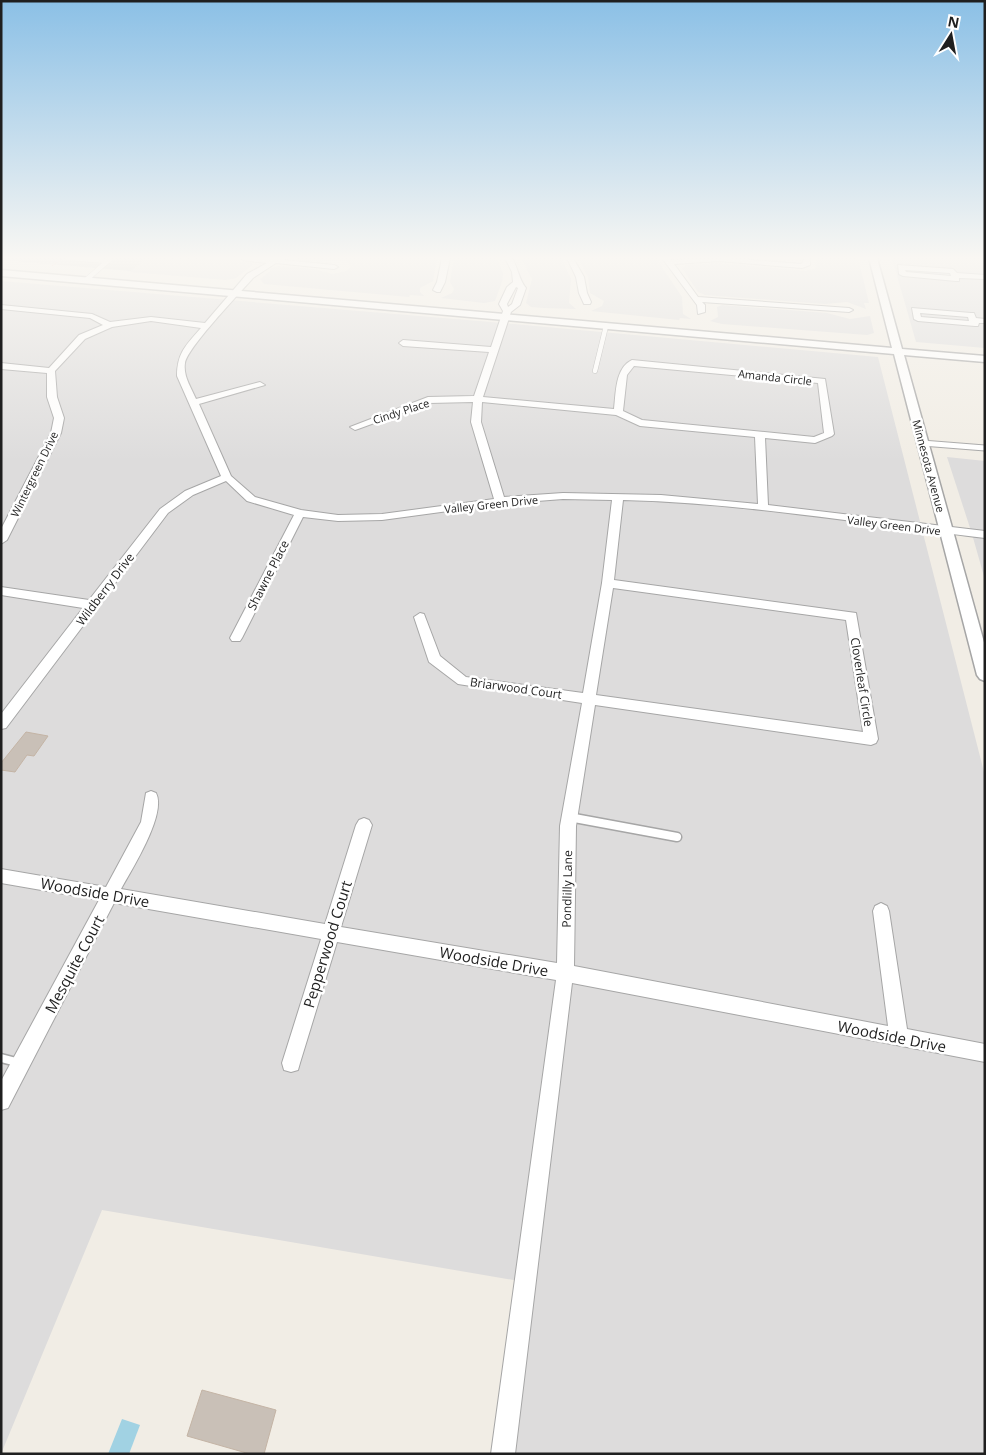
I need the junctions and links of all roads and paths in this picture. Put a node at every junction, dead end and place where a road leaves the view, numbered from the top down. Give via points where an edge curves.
1 (108, 326) edge
2 (208, 326) edge
3 (502, 326) edge
4 (606, 326) joint
5 (647, 326) edge
6 (892, 326) edge
7 (403, 343) dead end
8 (898, 347) junction
9 (493, 350) junction
10 (985, 352) edge
11 (985, 359) edge
12 (1, 366) edge
13 (51, 371) junction
14 (595, 371) dead end
15 (260, 385) dead end
16 (478, 399) junction
17 (193, 403) junction
18 (618, 412) junction
19 (356, 427) dead end
20 (760, 434) junction
21 (922, 443) junction
22 (985, 448) edge
23 (227, 477) junction
24 (618, 497) junction
25 (500, 501) junction
26 (763, 508) junction
27 (300, 513) junction
28 (946, 532) junction
29 (985, 535) edge
30 (1, 540) edge
31 (608, 583) junction
32 (1, 591) edge
33 (93, 605) junction
34 (420, 617) dead end
35 (236, 638) dead end
36 (985, 675) edge
37 (589, 698) junction
38 (1, 724) edge
39 (151, 797) dead end
40 (569, 817) junction
41 (364, 825) dead end
42 (677, 837) dead end
43 (1, 876) edge
44 (110, 894) junction
45 (881, 911) dead end
46 (331, 933) junction
47 (565, 973) junction
48 (899, 1038) junction
49 (985, 1053) edge
50 (1, 1058) edge
51 (21, 1063) junction
52 (290, 1063) dead end
53 (1, 1101) edge
54 (503, 1454) edge

1 - 13 street via 82,337
2 - 17 street, Valley Green Drive via 190,345 182,361 181,376
3 - 9 street
4 - 8 street
4 - 14 lane
5 - 8 street
6 - 8 street, Minnesota Avenue
7 - 9 street
8 - 10 street
8 - 11 street
8 - 21 street, Minnesota Avenue
9 - 16 street
12 - 13 street
13 - 30 street, Wintergreen Drive via 52,397 59,418 56,433
15 - 17 street
16 - 18 street, Amanda Circle
16 - 19 street, Cindy Place via 428,400
16 - 25 street via 476,422
17 - 23 street, Valley Green Drive
18 - 20 street, Amanda Circle via 640,423
18 - 20 street, Amanda Circle via 623,375 632,363 822,381 829,434 815,440
20 - 26 street
21 - 22 lane
21 - 28 street, Minnesota Avenue
23 - 27 street, Valley Green Drive via 251,499
23 - 33 street, Wildberry Drive via 189,493 164,511
24 - 25 street, Valley Green Drive via 563,496
24 - 26 street, Valley Green Drive
24 - 31 street, Pondlilly Lane
25 - 27 street, Valley Green Drive via 382,517 338,518
26 - 28 street, Valley Green Drive
27 - 35 street, Shawne Place
28 - 29 street, Valley Green Drive
28 - 36 street, Minnesota Avenue
31 - 37 street, Pondlilly Lane
31 - 37 street, Cloverleaf Circle via 852,616 871,739
32 - 33 street
33 - 38 street, Wildberry Drive
34 - 37 street, Briarwood Court via 434,659 464,682
37 - 40 street, Pondlilly Lane
39 - 44 street, Mesquite Court via 148,823
40 - 42 lane
40 - 47 street, Pondlilly Lane
41 - 46 street, Pepperwood Court
43 - 44 street, Woodside Drive
44 - 46 street, Woodside Drive
44 - 51 street, Mesquite Court
45 - 48 street
46 - 47 street, Woodside Drive
46 - 52 street, Pepperwood Court
47 - 48 street, Woodside Drive
47 - 54 street, Pondlilly Lane
48 - 49 street, Woodside Drive
50 - 51 lane
51 - 53 street, Mesquite Court

